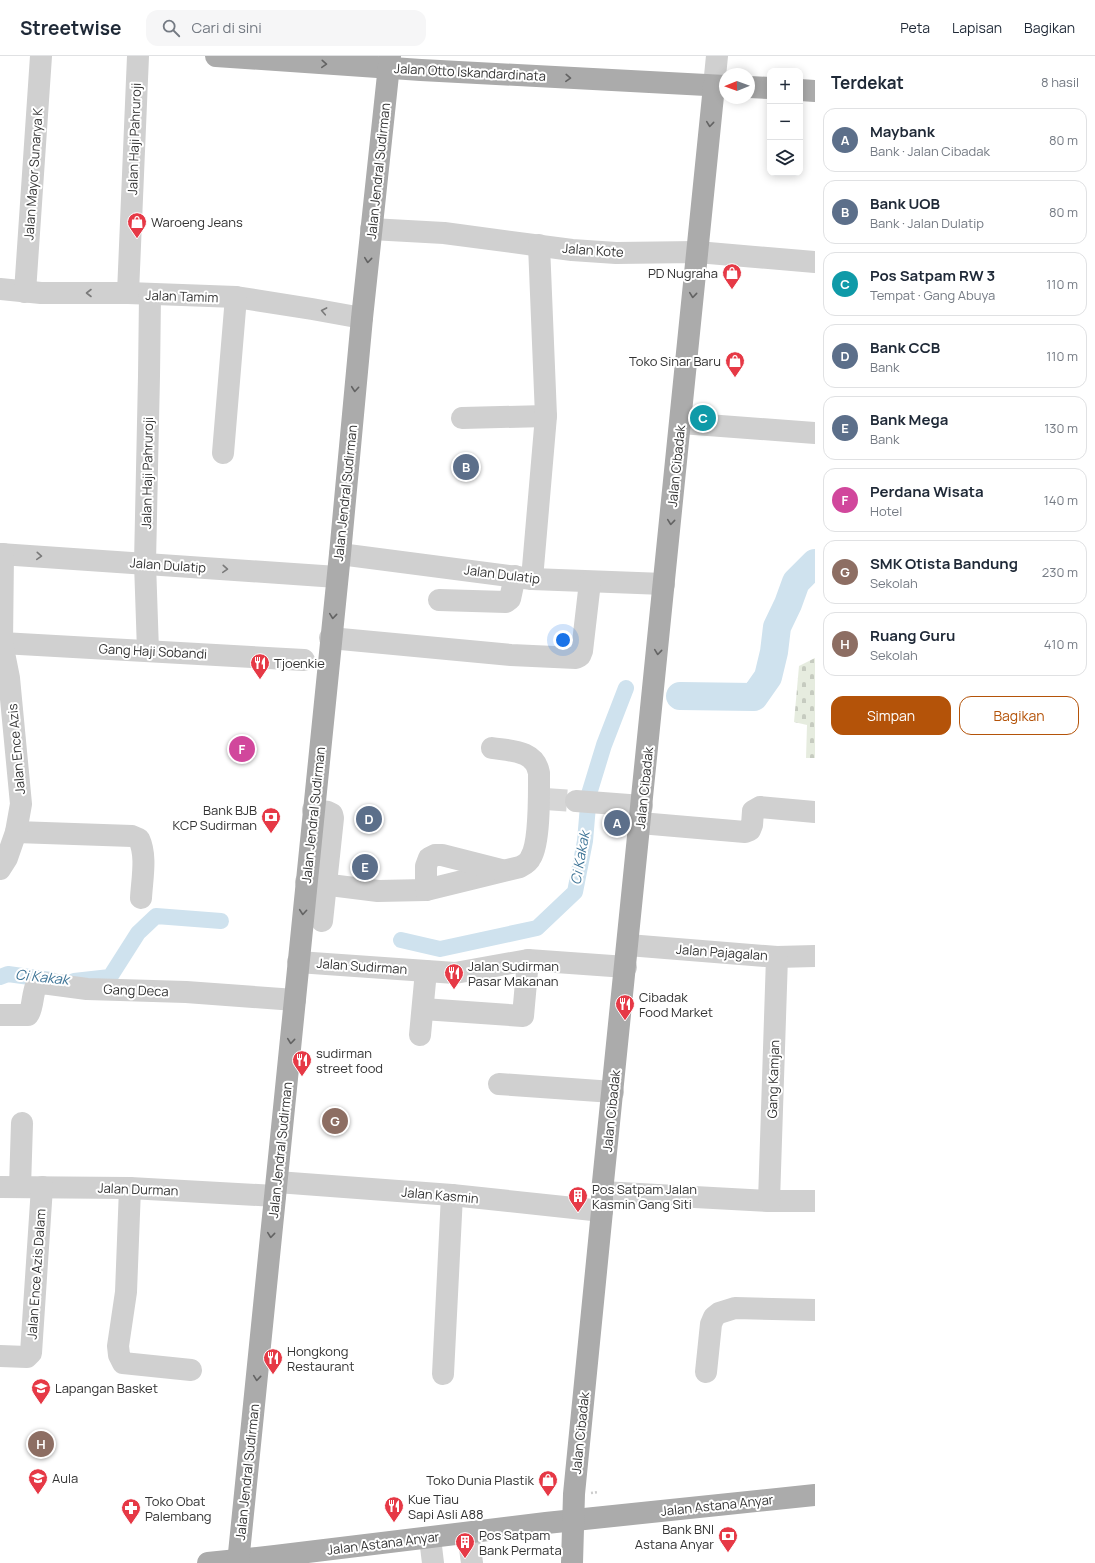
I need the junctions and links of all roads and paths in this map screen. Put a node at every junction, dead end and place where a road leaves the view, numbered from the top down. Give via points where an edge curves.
1 (41, 56) edge
2 (138, 56) edge
3 (216, 56) edge
4 (717, 56) edge
5 (390, 62) edge
6 (719, 76) edge
7 (719, 86) edge
8 (755, 87) edge
9 (767, 88) edge
10 (803, 90) edge
11 (815, 91) edge
12 (719, 93) edge
13 (371, 229) junction
14 (539, 245) junction
15 (697, 252) junction
16 (815, 262) edge
17 (0, 289) edge
18 (26, 292) junction
19 (139, 294) junction
20 (236, 297) junction
21 (362, 318) junction
22 (546, 416) junction
23 (462, 418) dead end
24 (680, 423) junction
25 (815, 433) edge
26 (223, 453) dead end
27 (1, 554) edge
28 (340, 554) junction
29 (145, 563) junction
30 (337, 577) junction
31 (523, 578) junction
32 (590, 582) junction
33 (664, 584) junction
34 (439, 600) dead end
35 (330, 638) junction
36 (2, 643) junction
37 (148, 651) junction
38 (304, 660) dead end
39 (7, 729) edge
40 (492, 748) dead end
41 (589, 802) tunnel mouth
42 (815, 812) edge
43 (641, 814) junction
44 (16, 832) junction
45 (2, 862) edge
46 (505, 871) junction
47 (316, 883) junction
48 (426, 890) junction
49 (141, 898) dead end
50 (322, 920) dead end
51 (628, 945) junction
52 (777, 956) junction
53 (815, 956) edge
54 (528, 960) junction
55 (298, 962) junction
56 (626, 967) junction
57 (426, 971) junction
58 (295, 1000) junction
59 (423, 1009) junction
60 (0, 1015) edge
61 (420, 1035) dead end
62 (499, 1084) dead end
63 (613, 1092) junction
64 (22, 1123) dead end
65 (10, 1187) edge
66 (42, 1187) junction
67 (130, 1188) junction
68 (276, 1189) junction
69 (452, 1195) junction
70 (815, 1200) edge
71 (769, 1201) junction
72 (602, 1202) junction
73 (815, 1310) edge
74 (0, 1356) edge
75 (191, 1370) dead end
76 (706, 1372) dead end
77 (443, 1374) dead end
78 (815, 1495) edge
79 (574, 1520) junction
80 (468, 1533) junction
81 (430, 1538) junction
82 (238, 1562) edge
83 (208, 1563) edge
84 (433, 1563) edge
85 (472, 1563) edge
86 (572, 1563) edge

1 - 18 street, Jalan Mayor Sunarya K
2 - 19 street, Jalan Haji Pahruroji
3 -> 5 main road, Jalan Otto Iskandardinata
4 - 6 street
5 -> 7 main road, Jalan Otto Iskandardinata
5 - 13 main road, Jalan Jendral Sudirman
8 - 9 main road
10 - 11 main road
12 -> 15 main road, Jalan Cibadak
13 - 14 street, Jalan Kote via 444,233
13 -> 21 main road, Jalan Jendral Sudirman
14 - 15 street, Jalan Kote via 616,252
14 - 22 street
15 - 16 street, Jalan Kote
15 -> 24 main road, Jalan Cibadak
17 - 18 street, Jalan Tamim
19 -> 18 street, Jalan Tamim
19 - 20 street, Jalan Tamim
19 - 29 street, Jalan Haji Pahruroji via 149,376
21 -> 20 street, Jalan Tamim
20 - 26 street
21 -> 28 main road, Jalan Jendral Sudirman
22 - 23 street
22 - 31 street
24 - 25 street
24 -> 33 main road, Jalan Cibadak
27 -> 29 street, Jalan Dulatip
27 - 36 street, Jalan Ence Azis
28 - 30 main road, Jalan Jendral Sudirman
28 - 31 street, Jalan Dulatip
29 -> 30 street, Jalan Dulatip
29 - 37 street, Jalan Haji Pahruroji
30 -> 35 main road, Jalan Jendral Sudirman
31 - 32 street, Jalan Dulatip
31 - 34 street via 506,602
32 - 33 street, Jalan Dulatip
32 - 35 street via 582,651 576,658 511,655
33 -> 43 main road, Jalan Cibadak
35 - 47 main road, Jalan Jendral Sudirman via 313,810
36 - 37 street, Gang Haji Sobandi
36 - 39 street, Jalan Ence Azis via 9,678
37 - 38 street, Gang Haji Sobandi
39 - 44 street, Jalan Ence Azis via 21,804
40 - 46 street via 522,753 533,759 538,765 542,798 537,840 531,858 520,867
41 - 43 street
42 - 43 street via 760,807 752,811 752,825 750,830 745,832
43 - 51 main road, Jalan Cibadak
44 - 45 street, Jalan Ence Azis
44 - 49 street via 132,836 139,839 143,854
46 - 48 street
46 - 48 street via 435,855 429,858 426,866
47 - 48 street via 378,891
47 - 50 street
47 -> 55 main road, Jalan Jendral Sudirman
51 - 52 street, Jalan Pajagalan
51 - 56 main road, Jalan Cibadak
52 - 53 street, Jalan Pajagalan
52 - 71 street, Gang Kamjan
54 - 56 street, Jalan Sudirman
54 - 57 street, Jalan Sudirman via 455,973
54 - 59 street via 523,1016
55 - 57 street, Jalan Sudirman
55 - 58 main road, Jalan Jendral Sudirman
56 - 63 main road, Jalan Cibadak
57 - 59 street, Jalan Sudirman
58 - 60 street, Gang Deca via 186,992 87,989 42,983 36,986 28,1015
58 -> 68 main road, Jalan Jendral Sudirman
59 - 61 street, Jalan Sudirman
62 - 63 street
63 - 72 main road, Jalan Cibadak
64 - 65 street
65 - 66 street, Jalan Durman
66 - 67 street, Jalan Durman
66 - 74 street, Jalan Ence Azis Dalam via 31,1353 27,1357
67 - 68 street, Jalan Durman
67 - 75 street via 126,1292 119,1355 123,1363
68 - 69 street, Jalan Kasmin
68 -> 82 main road, Jalan Jendral Sudirman
69 - 72 street, Jalan Kasmin
69 - 77 street
70 - 71 street, Jalan Kasmin
71 - 72 street, Jalan Kasmin
72 - 79 main road, Jalan Cibadak via 574,1494
73 - 76 street via 735,1308 719,1313 711,1324
78 - 79 main road, Jalan Astana Anyar
79 - 80 main road, Jalan Astana Anyar
79 - 86 main road, Jalan Cibadak
80 - 81 main road, Jalan Astana Anyar
80 - 85 street
81 - 82 main road, Jalan Astana Anyar
81 - 84 street
82 - 83 main road, Jalan Astana Anyar

